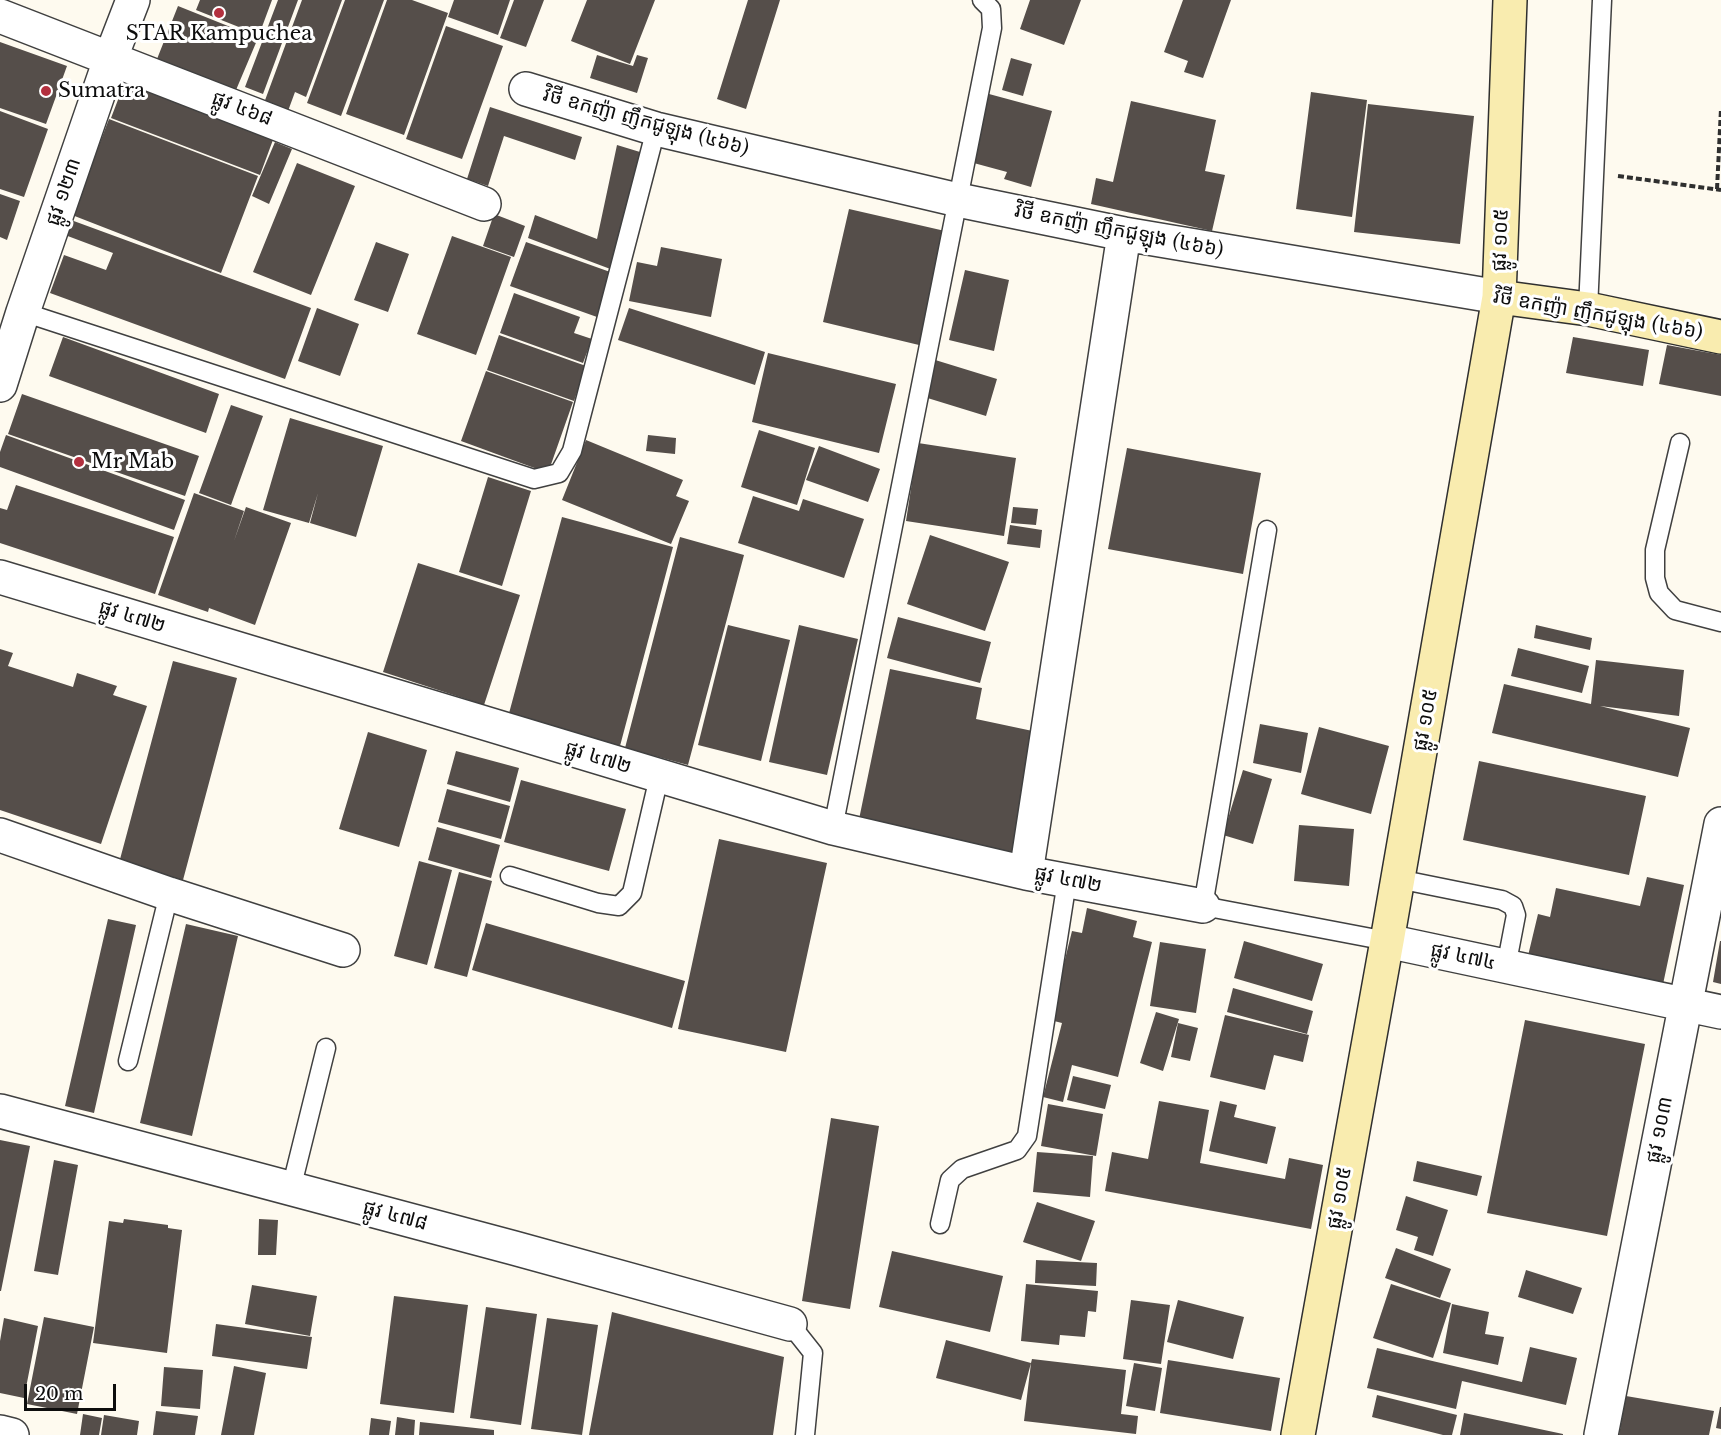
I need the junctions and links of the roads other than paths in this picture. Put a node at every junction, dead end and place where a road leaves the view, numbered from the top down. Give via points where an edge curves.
1 (133, 0) edge
2 (982, 0) edge
3 (1510, 0) edge
4 (1602, 0) edge
5 (0, 16) edge
6 (111, 57) junction
7 (526, 89) dead end
8 (656, 129) junction
9 (958, 200) junction
10 (484, 204) dead end
11 (1124, 234) junction
12 (1510, 299) junction
13 (1579, 308) junction
14 (23, 312) junction
15 (1721, 337) edge
16 (0, 386) edge
17 (1680, 443) dead end
18 (1267, 530) dead end
19 (0, 577) edge
20 (1721, 622) edge
21 (659, 777) junction
22 (1721, 824) edge
23 (833, 828) junction
24 (0, 835) edge
25 (1026, 873) junction
26 (510, 876) dead end
27 (1398, 879) junction
28 (1067, 881) junction
29 (170, 894) junction
30 (1203, 906) junction
31 (1387, 941) junction
32 (343, 950) dead end
33 (1506, 966) junction
34 (1685, 1005) junction
35 (1721, 1012) edge
36 (326, 1048) dead end
37 (128, 1061) dead end
38 (0, 1111) edge
39 (291, 1189) junction
40 (940, 1224) dead end
41 (790, 1324) joint
42 (0, 1432) edge
43 (12, 1435) edge
44 (805, 1435) edge
45 (1298, 1435) edge
46 (1601, 1435) edge

1 - 6 street, ផ្លូវ ១២៣
2 - 9 lane via 991,9 992,28
3 - 12 street, ផ្លូវ ១០៥
4 - 13 lane via 1594,172
5 - 6 street, ផ្លូវ ៤៦៨
6 - 10 street, ផ្លូវ ៤៦៨
6 - 14 street, ផ្លូវ ១២៣
7 - 8 street, វិថី ឧកញ៉ា ញឹកជូឡុង (៤៦៦)
8 - 9 street, វិថី ឧកញ៉ា ញឹកជូឡុង (៤៦៦)
8 - 14 lane via 572,451 559,473 534,479
9 - 11 street, វិថី ឧកញ៉ា ញឹកជូឡុង (៤៦៦)
9 - 23 lane
11 - 12 street, វិថី ឧកញ៉ា ញឹកជូឡុង (៤៦៦)
11 - 25 street
12 - 13 street, វិថី ឧកញ៉ា ញឹកជូឡុង (៤៦៦)
12 - 27 street, ផ្លូវ ១០៥
13 - 15 street, វិថី ឧកញ៉ា ញឹកជូឡុង (៤៦៦)
14 - 16 street, ផ្លូវ ១២៣
17 - 20 lane via 1655,550 1655,578 1659,593 1675,610
18 - 30 lane
19 - 21 street, ផ្លូវ ៤៧២
21 - 23 street, ផ្លូវ ៤៧២
21 - 26 lane via 632,893 619,906
22 - 34 street, ផ្លូវ ១០៣
23 - 25 street, ផ្លូវ ៤៧២
24 - 29 street
25 - 28 street, ផ្លូវ ៤៧២
27 - 31 street, ផ្លូវ ១០៥
27 - 33 lane via 1502,900 1513,906 1516,915
28 - 30 street, ផ្លូវ ៤៧២
28 - 40 lane via 1027,1136 1017,1150 962,1169 950,1180
29 - 32 street
29 - 37 lane
30 - 31 lane, ផ្លូវ ៤៧៤
31 - 33 street, ផ្លូវ ៤៧៤
31 - 45 street, ផ្លូវ ១០៥
33 - 34 street, ផ្លូវ ៤៧៤
34 - 35 street, ផ្លូវ ៤៧៤
34 - 46 street, ផ្លូវ ១០៣
36 - 39 lane
38 - 39 street, ផ្លូវ ៤៧៨
39 - 41 street, ផ្លូវ ៤៧៨
41 - 44 lane via 813,1353
42 - 43 street

